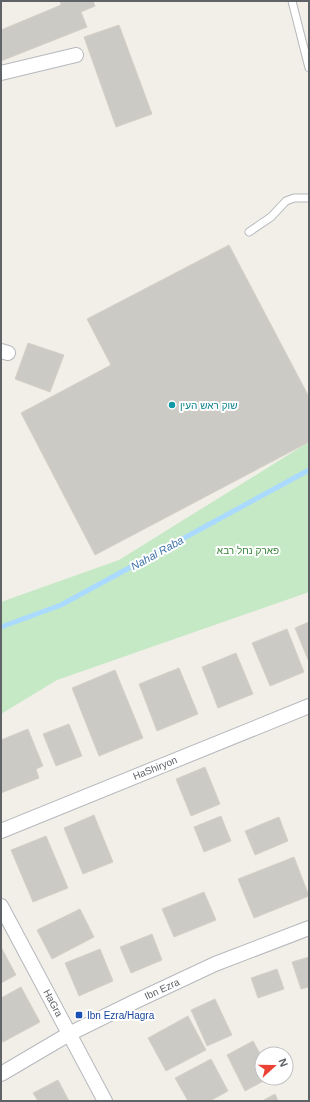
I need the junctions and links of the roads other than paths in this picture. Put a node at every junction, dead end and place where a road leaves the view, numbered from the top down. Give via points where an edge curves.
1 (292, 1) edge
2 (76, 55) dead end
3 (309, 68) edge
4 (1, 73) edge
5 (309, 198) edge
6 (249, 232) dead end
7 (309, 706) edge
8 (1, 831) edge
9 (1, 906) edge
10 (309, 928) edge
11 (69, 1034) junction
12 (1, 1074) edge
13 (105, 1101) edge

1 - 3 lane
2 - 4 street
5 - 6 lane via 294,198 286,202 271,217
7 - 8 street, HaShiryon
9 - 11 street, HaGra
10 - 11 street, Ibn Ezra via 216,964
11 - 12 street, Ibn Ezra
11 - 13 street, HaGra

